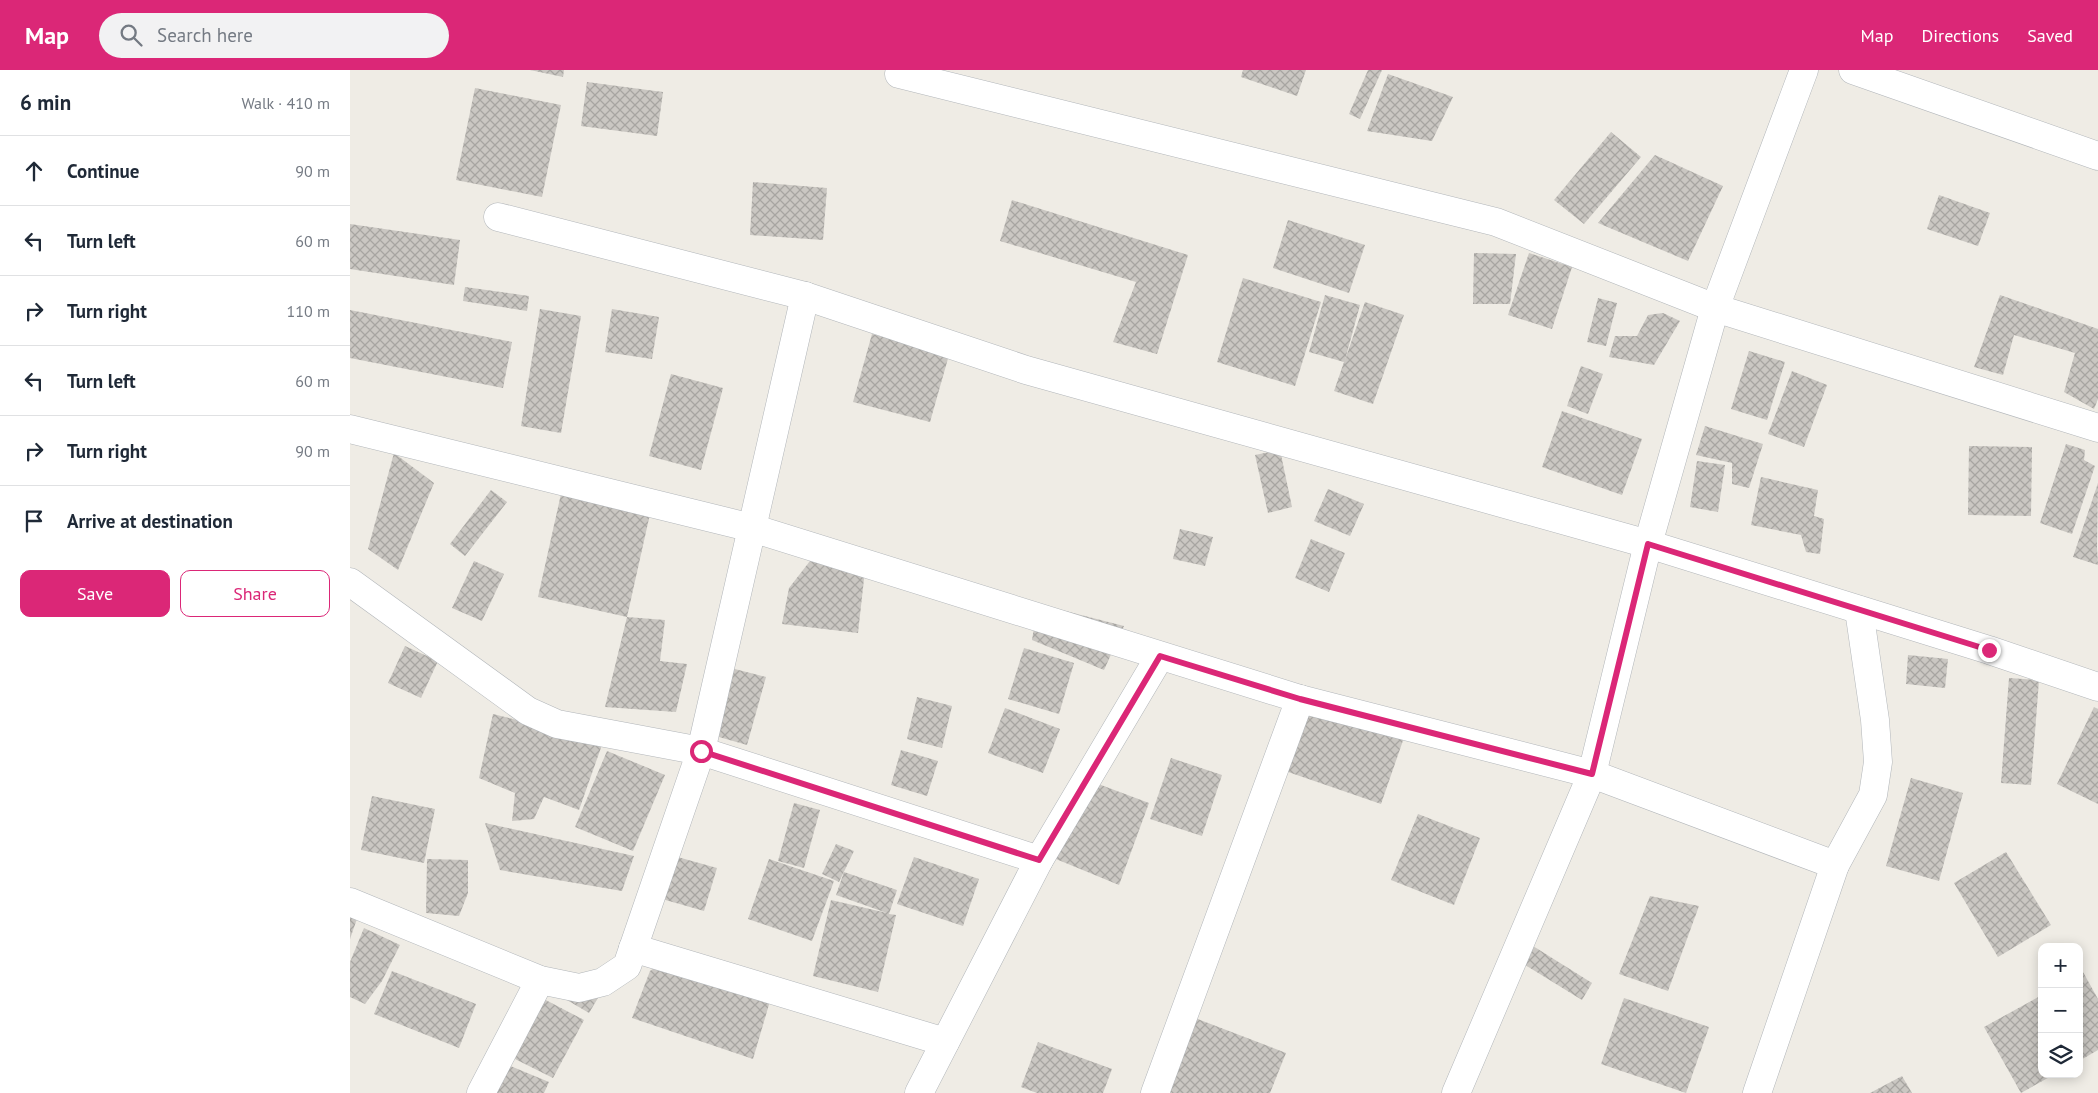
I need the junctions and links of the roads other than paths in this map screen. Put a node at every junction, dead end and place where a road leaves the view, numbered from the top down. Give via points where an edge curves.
1 (1804, 70) edge
2 (1853, 70) edge
3 (899, 74) dead end
4 (2098, 156) edge
5 (498, 217) dead end
6 (805, 296) junction
7 (1715, 308) junction
8 (2098, 428) edge
9 (350, 429) edge
10 (752, 528) junction
11 (1648, 544) junction
12 (350, 582) edge
13 (1859, 610) junction
14 (1160, 656) junction
15 (2098, 687) edge
16 (1300, 699) junction
17 (701, 751) junction
18 (1592, 774) junction
19 (1039, 860) junction
20 (1835, 865) junction
21 (350, 902) edge
22 (633, 948) junction
23 (540, 980) junction
24 (944, 1042) junction
25 (481, 1093) edge
26 (919, 1093) edge
27 (1154, 1093) edge
28 (1456, 1093) edge
29 (1757, 1093) edge

1 - 7 street
2 - 4 street
3 - 7 street via 1496,222
5 - 6 street
6 - 10 street
6 - 11 street via 1026,370
7 - 8 street
7 - 11 street
9 - 10 street
10 - 14 street
10 - 17 street
11 - 13 street
11 - 18 street
12 - 17 street via 528,711 557,724
13 - 15 street
13 - 20 street via 1878,762 1873,795
14 - 16 street
14 - 19 street
16 - 18 street
16 - 27 street
17 - 19 street
17 - 22 street
18 - 20 street
18 - 28 street
19 - 24 street
20 - 29 street
21 - 23 street
22 - 23 street via 627,966 603,982 579,988
22 - 24 street
23 - 25 street
24 - 26 street

